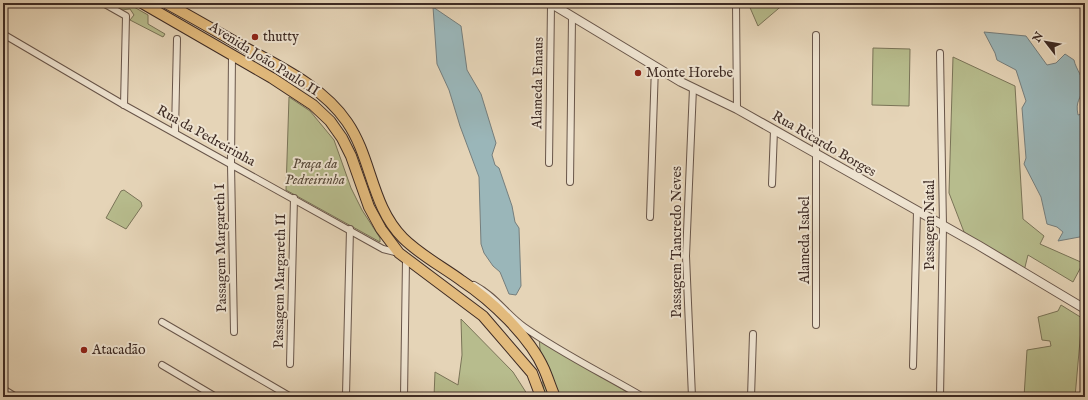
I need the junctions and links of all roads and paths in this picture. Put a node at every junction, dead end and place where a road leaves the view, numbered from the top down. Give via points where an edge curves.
1 (103, 3) edge
2 (142, 3) edge
3 (166, 3) edge
4 (550, 3) edge
5 (736, 3) edge
6 (177, 6) edge
7 (572, 17) junction
8 (3, 34) edge
9 (816, 35) dead end
10 (177, 39) dead end
11 (940, 53) dead end
12 (232, 55) junction
13 (654, 66) junction
14 (693, 88) junction
15 (124, 105) junction
16 (737, 109) junction
17 (774, 130) junction
18 (175, 132) junction
19 (817, 155) junction
20 (549, 163) dead end
21 (231, 164) junction
22 (570, 182) dead end
23 (772, 184) dead end
24 (294, 198) junction
25 (917, 211) junction
26 (650, 217) dead end
27 (943, 226) junction
28 (350, 229) junction
29 (403, 256) junction
30 (464, 281) junction
31 (1085, 309) edge
32 (162, 322) dead end
33 (816, 325) dead end
34 (234, 332) dead end
35 (753, 334) dead end
36 (290, 364) dead end
37 (162, 365) dead end
38 (912, 366) dead end
39 (3, 389) edge
40 (346, 395) dead end
41 (16, 397) edge
42 (216, 397) edge
43 (291, 397) edge
44 (404, 397) edge
45 (541, 397) edge
46 (555, 397) edge
47 (643, 397) edge
48 (692, 397) edge
49 (751, 397) edge
50 (940, 397) edge

1 - 15 street via 126,16
2 - 12 main road, Avenida João Paulo II
3 - 6 main road, Avenida João Paulo II
4 - 7 street, Rua Ricardo Borges
4 - 20 street, Alameda Emaus
5 - 16 street
6 - 30 main road, Avenida João Paulo II via 324,96 347,122 362,150 377,196 394,228 420,253
7 - 13 street, Rua Ricardo Borges
7 - 22 street
8 - 15 street, Rua da Pedreirinha
9 - 19 street, Alameda Isabel
10 - 18 street
11 - 27 street, Passagem Natal
12 - 21 street, Passagem Margareth I
12 - 29 main road, Avenida João Paulo II via 313,104 330,121 351,156 369,207
13 - 14 street, Rua Ricardo Borges
13 - 26 street
14 - 16 street, Rua Ricardo Borges
14 - 48 street, Passagem Tancredo Neves via 686,256
15 - 18 street, Rua da Pedreirinha
16 - 17 street, Rua Ricardo Borges
17 - 19 street, Rua Ricardo Borges
17 - 23 street
18 - 21 street, Rua da Pedreirinha
19 - 25 street, Rua Ricardo Borges
19 - 33 street, Alameda Isabel
21 - 24 street, Rua da Pedreirinha
21 - 34 street, Passagem Margareth I
24 - 28 street, Rua da Pedreirinha
24 - 36 street, Passagem Margareth II
25 - 27 street, Rua Ricardo Borges
25 - 38 street
27 - 31 street, Rua Ricardo Borges via 985,248
27 - 50 street, Passagem Natal
28 - 29 street, Rua da Pedreirinha via 388,251
28 - 40 street
29 - 44 street
29 - 45 main road, Avenida João Paulo II via 483,316 532,373
30 - 46 main road, Avenida João Paulo II via 507,318 522,336 544,368
30 - 47 street via 485,291 522,326
32 - 43 street
35 - 49 street
37 - 42 street
39 - 41 street

